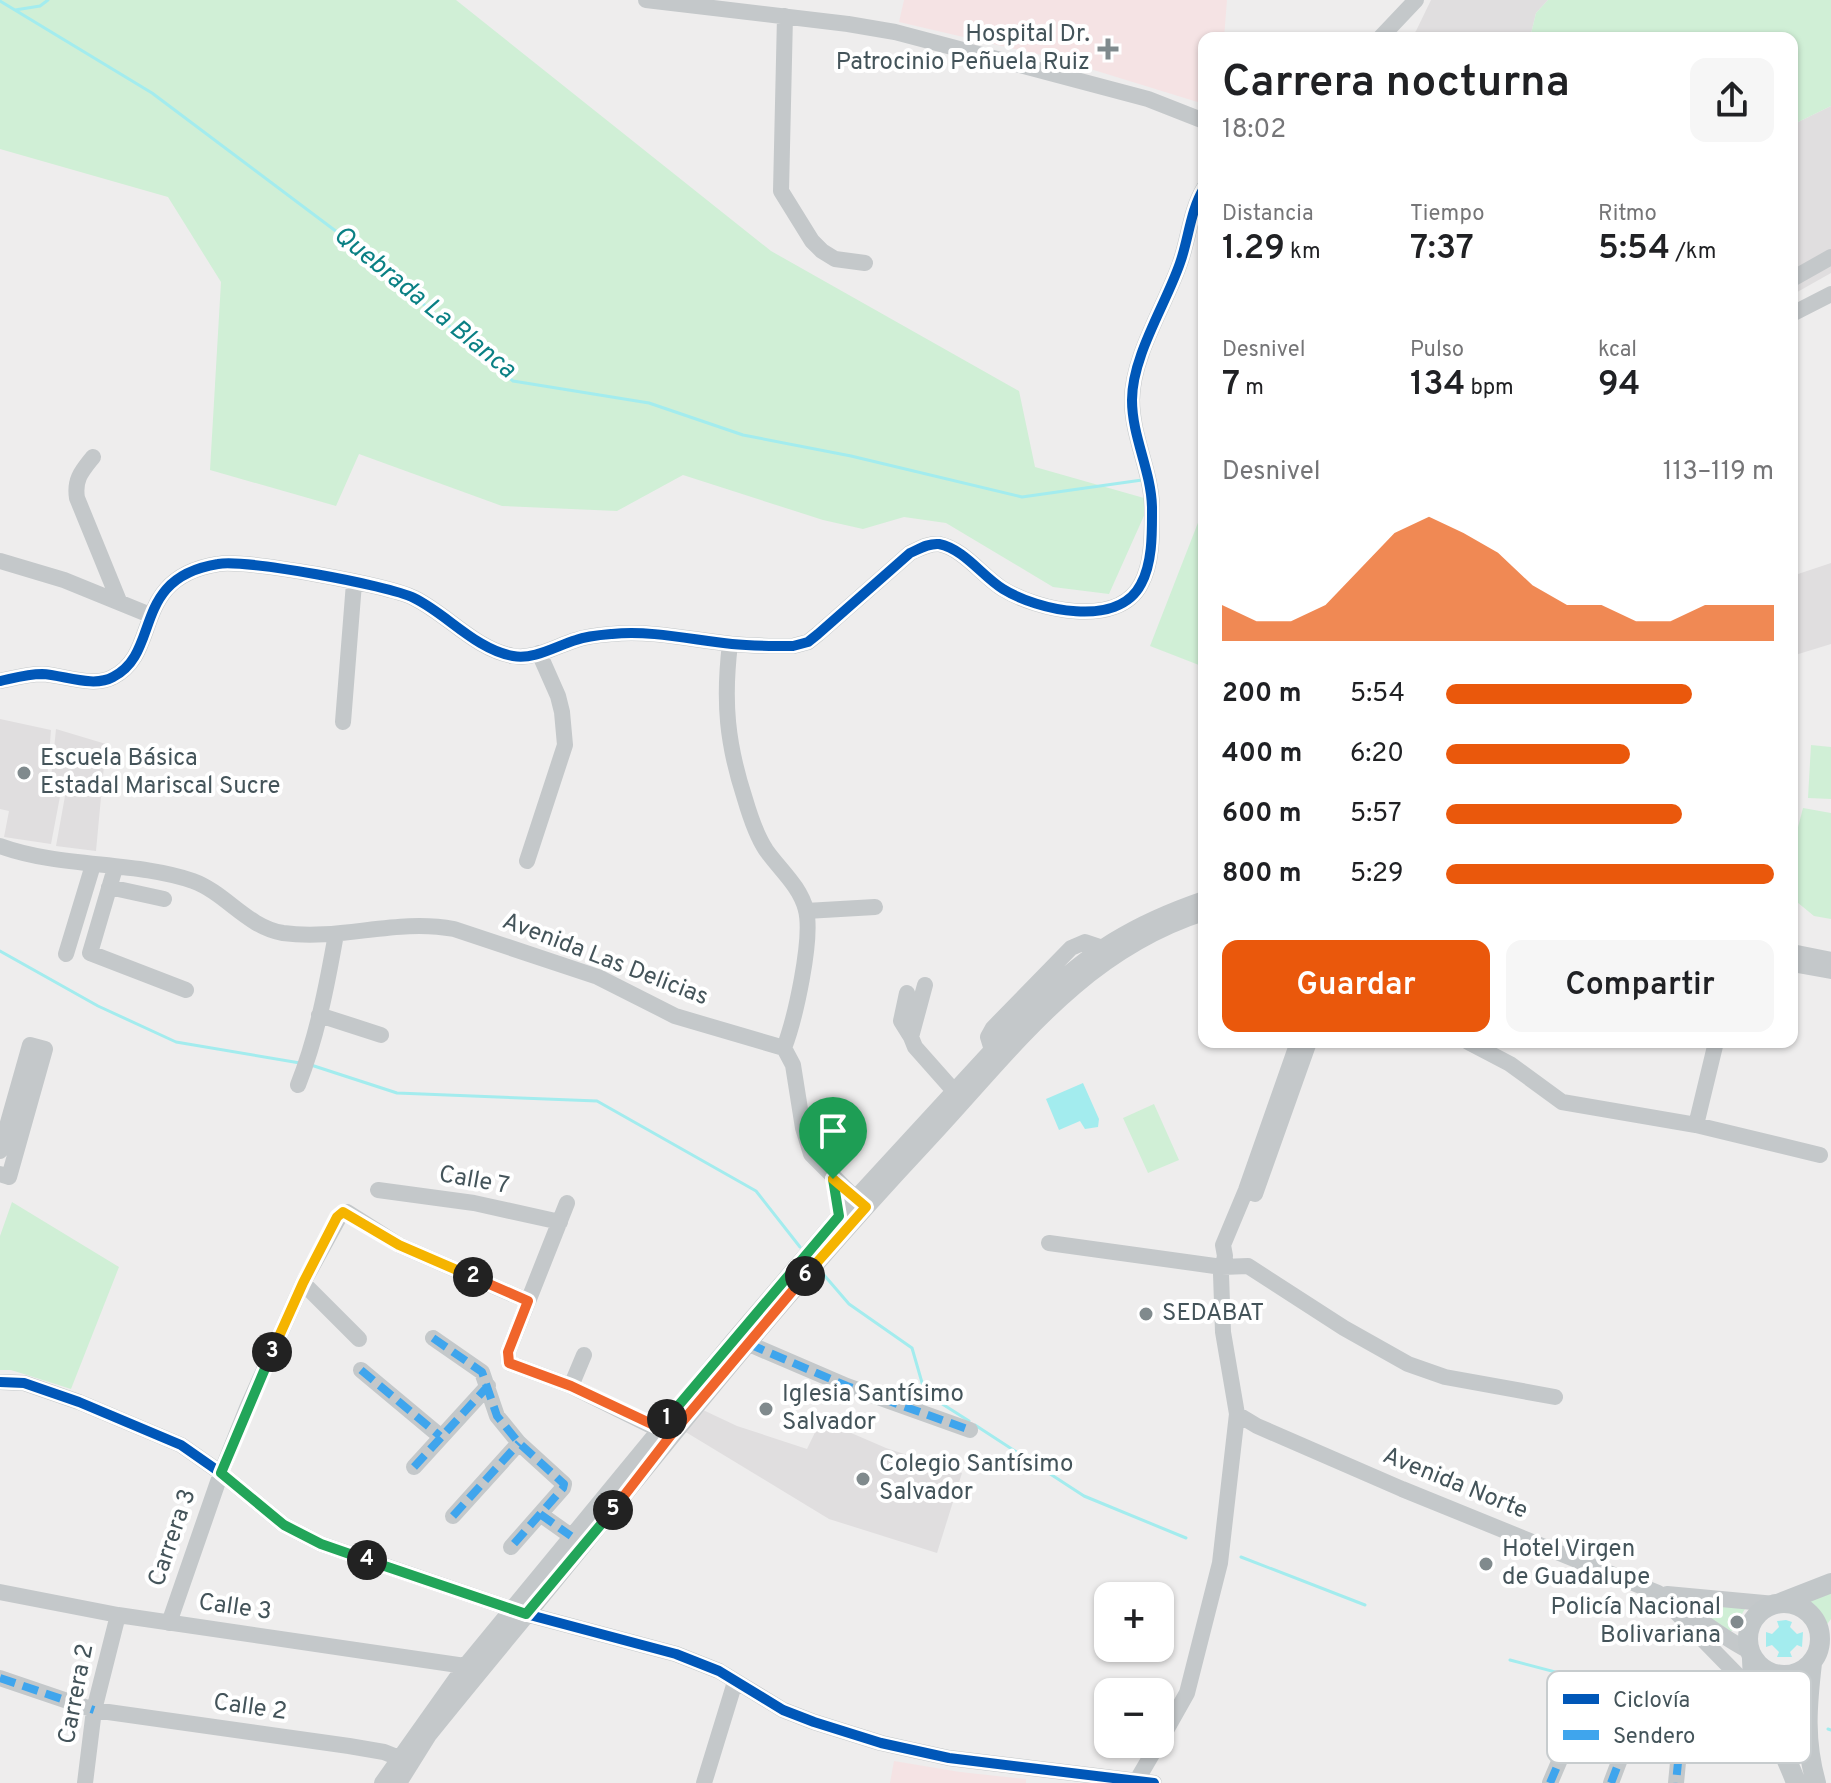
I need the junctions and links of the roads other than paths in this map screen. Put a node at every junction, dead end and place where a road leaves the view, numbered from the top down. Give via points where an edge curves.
1 (1416, 0) edge
2 (657, 1) edge
3 (762, 7) edge
4 (785, 16) junction
5 (1386, 32) edge
6 (1198, 119) edge
7 (1198, 201) edge
8 (1831, 257) edge
9 (865, 263) dead end
10 (1798, 276) edge
11 (1831, 294) edge
12 (1798, 311) edge
13 (93, 457) dead end
14 (0, 561) edge
15 (354, 583) junction
16 (119, 601) junction
17 (150, 615) junction
18 (730, 644) junction
19 (539, 653) junction
20 (0, 681) edge
21 (343, 722) dead end
22 (0, 846) edge
23 (527, 861) dead end
24 (93, 865) junction
25 (115, 868) junction
26 (109, 887) junction
27 (164, 899) dead end
28 (1198, 901) edge
29 (875, 907) dead end
30 (806, 911) junction
31 (1198, 915) edge
32 (336, 934) junction
33 (1798, 953) edge
34 (66, 954) dead end
35 (1831, 960) edge
36 (1798, 965) edge
37 (1831, 971) edge
38 (925, 985) dead end
39 (186, 990) dead end
40 (907, 993) dead end
41 (319, 1015) junction
42 (381, 1035) dead end
43 (911, 1037) junction
44 (784, 1048) junction
45 (1296, 1048) edge
46 (1307, 1048) edge
47 (1479, 1048) edge
48 (1715, 1048) edge
49 (298, 1085) dead end
50 (954, 1091) junction
51 (1696, 1125) junction
52 (0, 1151) edge
53 (1820, 1155) dead end
54 (0, 1174) edge
55 (833, 1179) junction
56 (378, 1190) dead end
57 (567, 1203) dead end
58 (860, 1203) junction
59 (839, 1216) junction
60 (560, 1222) junction
61 (1049, 1243) dead end
62 (1223, 1262) junction
63 (303, 1283) junction
64 (528, 1301) junction
65 (433, 1338) dead end
66 (359, 1339) dead end
67 (749, 1344) junction
68 (584, 1355) dead end
69 (361, 1370) dead end
70 (0, 1382) edge
71 (488, 1386) junction
72 (571, 1386) junction
73 (1555, 1397) dead end
74 (1237, 1414) junction
75 (970, 1430) dead end
76 (665, 1432) junction
77 (440, 1436) junction
78 (519, 1443) junction
79 (414, 1467) dead end
80 (221, 1473) junction
81 (540, 1514) junction
82 (453, 1516) dead end
83 (571, 1536) junction
84 (511, 1547) dead end
85 (1831, 1583) edge
86 (0, 1592) edge
87 (1658, 1593) junction
88 (1778, 1604) junction
89 (518, 1611) junction
90 (118, 1615) junction
91 (169, 1623) junction
92 (1826, 1635) edge
93 (1751, 1654) junction
94 (1812, 1663) junction
95 (465, 1666) junction
96 (1734, 1671) edge
97 (1752, 1671) edge
98 (1770, 1671) edge
99 (1803, 1671) edge
100 (1811, 1672) edge
101 (0, 1678) edge
102 (735, 1682) junction
103 (94, 1710) junction
104 (1174, 1716) edge
105 (1146, 1758) edge
106 (405, 1760) junction
107 (1559, 1763) edge
108 (1619, 1763) edge
109 (1678, 1763) edge
110 (1129, 1780) edge
111 (85, 1783) edge
112 (382, 1783) edge
113 (399, 1783) edge
114 (704, 1783) edge
115 (1154, 1783) edge
116 (1550, 1783) edge
117 (1611, 1783) edge
118 (1676, 1783) edge

1 - 5 street
2 - 3 street
3 - 4 street
4 - 6 street via 895,32 1148,99
4 - 9 street via 781,191 822,251 835,259
7 - 18 street via 1132,398 1149,472 1152,530 1141,585 1127,600 1096,611 1060,610 1002,589 950,549 925,545 808,642
8 - 10 street
11 - 12 street
13 - 16 street via 77,477 77,498
14 - 16 street
15 - 17 street via 218,564 180,578 158,597
15 - 19 street via 412,597 494,650 520,657
15 - 21 street
16 - 17 street
17 - 20 street via 129,662 111,679 42,674
18 - 19 street via 615,633
18 - 30 street via 726,712 735,767 766,849 794,885
19 - 23 street via 560,704 565,745
22 - 24 street, Avenida Las Delicias
24 - 25 street, Avenida Las Delicias
24 - 34 street
25 - 26 street
25 - 32 street, Avenida Las Delicias via 195,882 268,930
26 - 27 street
26 - 39 street via 90,953
28 - 50 street via 1100,947 1085,942 1071,948 993,1028 988,1037 992,1050
29 - 30 street
30 - 44 street via 806,949
31 - 58 street via 1158,929 1082,979
32 - 41 street
32 - 44 street, Avenida Las Delicias via 411,925 454,929 598,977 675,1016
33 - 35 street
36 - 37 street
38 - 43 street
40 - 43 street via 901,1021
41 - 42 street
41 - 49 street
43 - 50 street
44 - 55 street via 793,1065 811,1154
45 - 62 street via 1223,1245
46 - 62 street via 1256,1192
47 - 51 street via 1562,1102
48 - 51 street
50 - 58 street
51 - 53 street
52 - 54 street via 30,1045 45,1049 9,1177
55 - 58 street
55 - 59 street
56 - 60 street, Calle 7
57 - 60 street
58 - 59 street
58 - 67 street
59 - 76 street
60 - 64 street
61 - 62 street
62 - 73 street via 1248,1266 1408,1364 1445,1377
62 - 74 street via 1223,1332
63 - 64 street, Carrera 3 via 337,1217 347,1212 399,1245
63 - 66 street
63 - 80 street, Carrera 3
64 - 72 street via 508,1352 509,1363
65 - 71 street via 482,1372
67 - 75 street
67 - 76 street
68 - 72 street
69 - 77 street
70 - 80 street via 24,1383 79,1402 181,1445
71 - 77 street
71 - 78 street via 493,1410
72 - 76 street
74 - 87 street, Avenida Norte via 1402,1489
74 - 104 street via 1220,1563 1187,1693
76 - 83 street
76 - 89 street via 587,1542
77 - 79 street
78 - 81 street via 564,1484
78 - 82 street
80 - 89 street via 284,1525 321,1544
80 - 91 street, Carrera 3
81 - 83 street
81 - 84 street
83 - 89 street
85 - 88 main road
86 - 90 street, Calle 3
87 - 88 street, Avenida Norte
87 - 93 street, Avenida Norte
87 - 96 street
88 - 92 main road via 1801,1607
88 - 93 main road via 1755,1617 1747,1639
89 - 95 street
89 - 102 street via 676,1654
89 - 106 street via 429,1735
90 - 91 street, Calle 3
90 - 103 street, Carrera 2
91 - 95 street, Calle 3
92 - 94 main road
93 - 97 main road
93 - 98 main road
94 - 99 main road
94 - 100 main road
95 - 106 street
101 - 103 street, Calle 2
102 - 110 street via 783,1710 881,1743 949,1758
102 - 114 street
103 - 106 street, Calle 2 via 349,1746
103 - 111 street, Carrera 2
105 - 110 street
106 - 112 street
106 - 113 street
107 - 116 street
108 - 117 street
109 - 118 street
110 - 115 street

